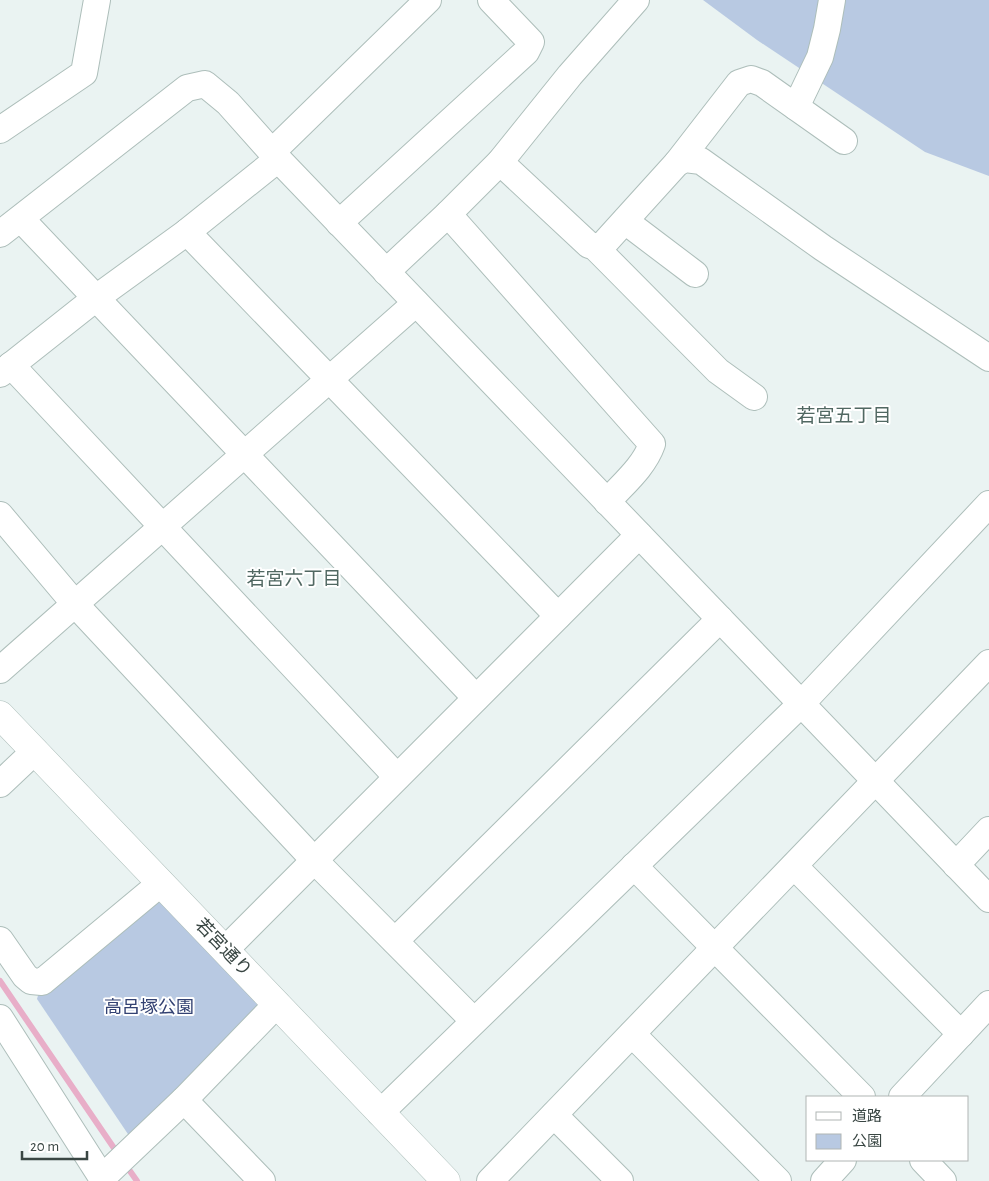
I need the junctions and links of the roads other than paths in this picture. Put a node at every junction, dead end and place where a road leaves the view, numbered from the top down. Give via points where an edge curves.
1 (97, 0) edge
2 (428, 0) edge
3 (491, 0) edge
4 (636, 0) edge
5 (832, 0) edge
6 (796, 107) junction
7 (0, 130) edge
8 (844, 141) dead end
9 (275, 156) junction
10 (500, 162) junction
11 (677, 163) junction
12 (448, 214) junction
13 (21, 219) junction
14 (624, 221) junction
15 (339, 223) junction
16 (187, 232) junction
17 (0, 234) edge
18 (594, 246) junction
19 (386, 272) junction
20 (695, 274) dead end
21 (96, 298) junction
22 (416, 303) junction
23 (989, 358) edge
24 (5, 369) edge
25 (329, 379) junction
26 (754, 397) dead end
27 (244, 454) junction
28 (607, 502) junction
29 (989, 504) edge
30 (0, 515) edge
31 (162, 526) junction
32 (639, 535) junction
33 (75, 604) junction
34 (558, 616) junction
35 (720, 619) junction
36 (989, 663) edge
37 (0, 670) edge
38 (476, 698) junction
39 (801, 704) junction
40 (0, 715) edge
41 (35, 751) junction
42 (398, 777) junction
43 (875, 781) junction
44 (0, 784) edge
45 (989, 830) edge
46 (314, 860) junction
47 (956, 865) junction
48 (634, 866) junction
49 (794, 866) junction
50 (161, 883) junction
51 (989, 899) edge
52 (0, 940) edge
53 (395, 941) junction
54 (716, 947) junction
55 (224, 950) junction
56 (277, 1004) junction
57 (989, 1004) edge
58 (0, 1018) edge
59 (474, 1021) junction
60 (632, 1034) junction
61 (961, 1034) junction
62 (861, 1096) edge
63 (903, 1096) edge
64 (184, 1100) junction
65 (380, 1113) junction
66 (554, 1115) junction
67 (842, 1161) edge
68 (924, 1161) edge
69 (103, 1180) edge
70 (262, 1181) edge
71 (446, 1181) edge
72 (490, 1181) edge
73 (620, 1181) edge
74 (778, 1181) edge
75 (824, 1181) edge
76 (943, 1181) edge

1 - 7 street via 84,73
2 - 9 street
3 - 15 street via 531,42 526,52
4 - 10 street via 570,74
5 - 6 street via 820,58
6 - 8 street
6 - 11 street via 762,83 751,79 739,83
9 - 13 street via 228,103 205,84 187,88
9 - 15 street
9 - 16 street
10 - 12 street
10 - 18 street via 589,245
11 - 14 street
11 - 23 street via 685,159 701,161 823,248
12 - 19 street
12 - 28 street via 652,444 636,471
13 - 17 street
13 - 21 street
14 - 18 street via 600,248
14 - 20 street
15 - 19 street
16 - 21 street
16 - 25 street
18 - 26 street via 718,371
19 - 22 street
21 - 24 street
21 - 27 street
22 - 25 street
22 - 28 street
24 - 31 street
25 - 27 street
25 - 34 street
27 - 31 street
27 - 38 street
28 - 32 street
29 - 39 street
30 - 33 street
31 - 33 street
31 - 42 street
32 - 34 street
32 - 35 street
33 - 37 street
33 - 46 street
34 - 38 street
35 - 39 street
35 - 53 street
36 - 43 street
38 - 42 street
39 - 43 street
39 - 48 street
40 - 41 street, 若宮通り
41 - 44 street
41 - 50 street, 若宮通り
42 - 46 street
43 - 47 street
43 - 49 street
45 - 47 street
46 - 53 street
46 - 55 street
47 - 51 street
48 - 54 street
48 - 59 street
49 - 54 street
49 - 61 street
50 - 52 street via 42,982 31,981 24,976
50 - 55 street, 若宮通り
53 - 59 street
54 - 60 street
54 - 62 street
55 - 56 street, 若宮通り
56 - 64 street
56 - 65 street, 若宮通り
57 - 61 street
58 - 69 street
59 - 65 street
60 - 66 street
60 - 74 street
61 - 63 street
64 - 69 street
64 - 70 street
65 - 71 street, 若宮通り
66 - 72 street
66 - 73 street
67 - 75 street
68 - 76 street

